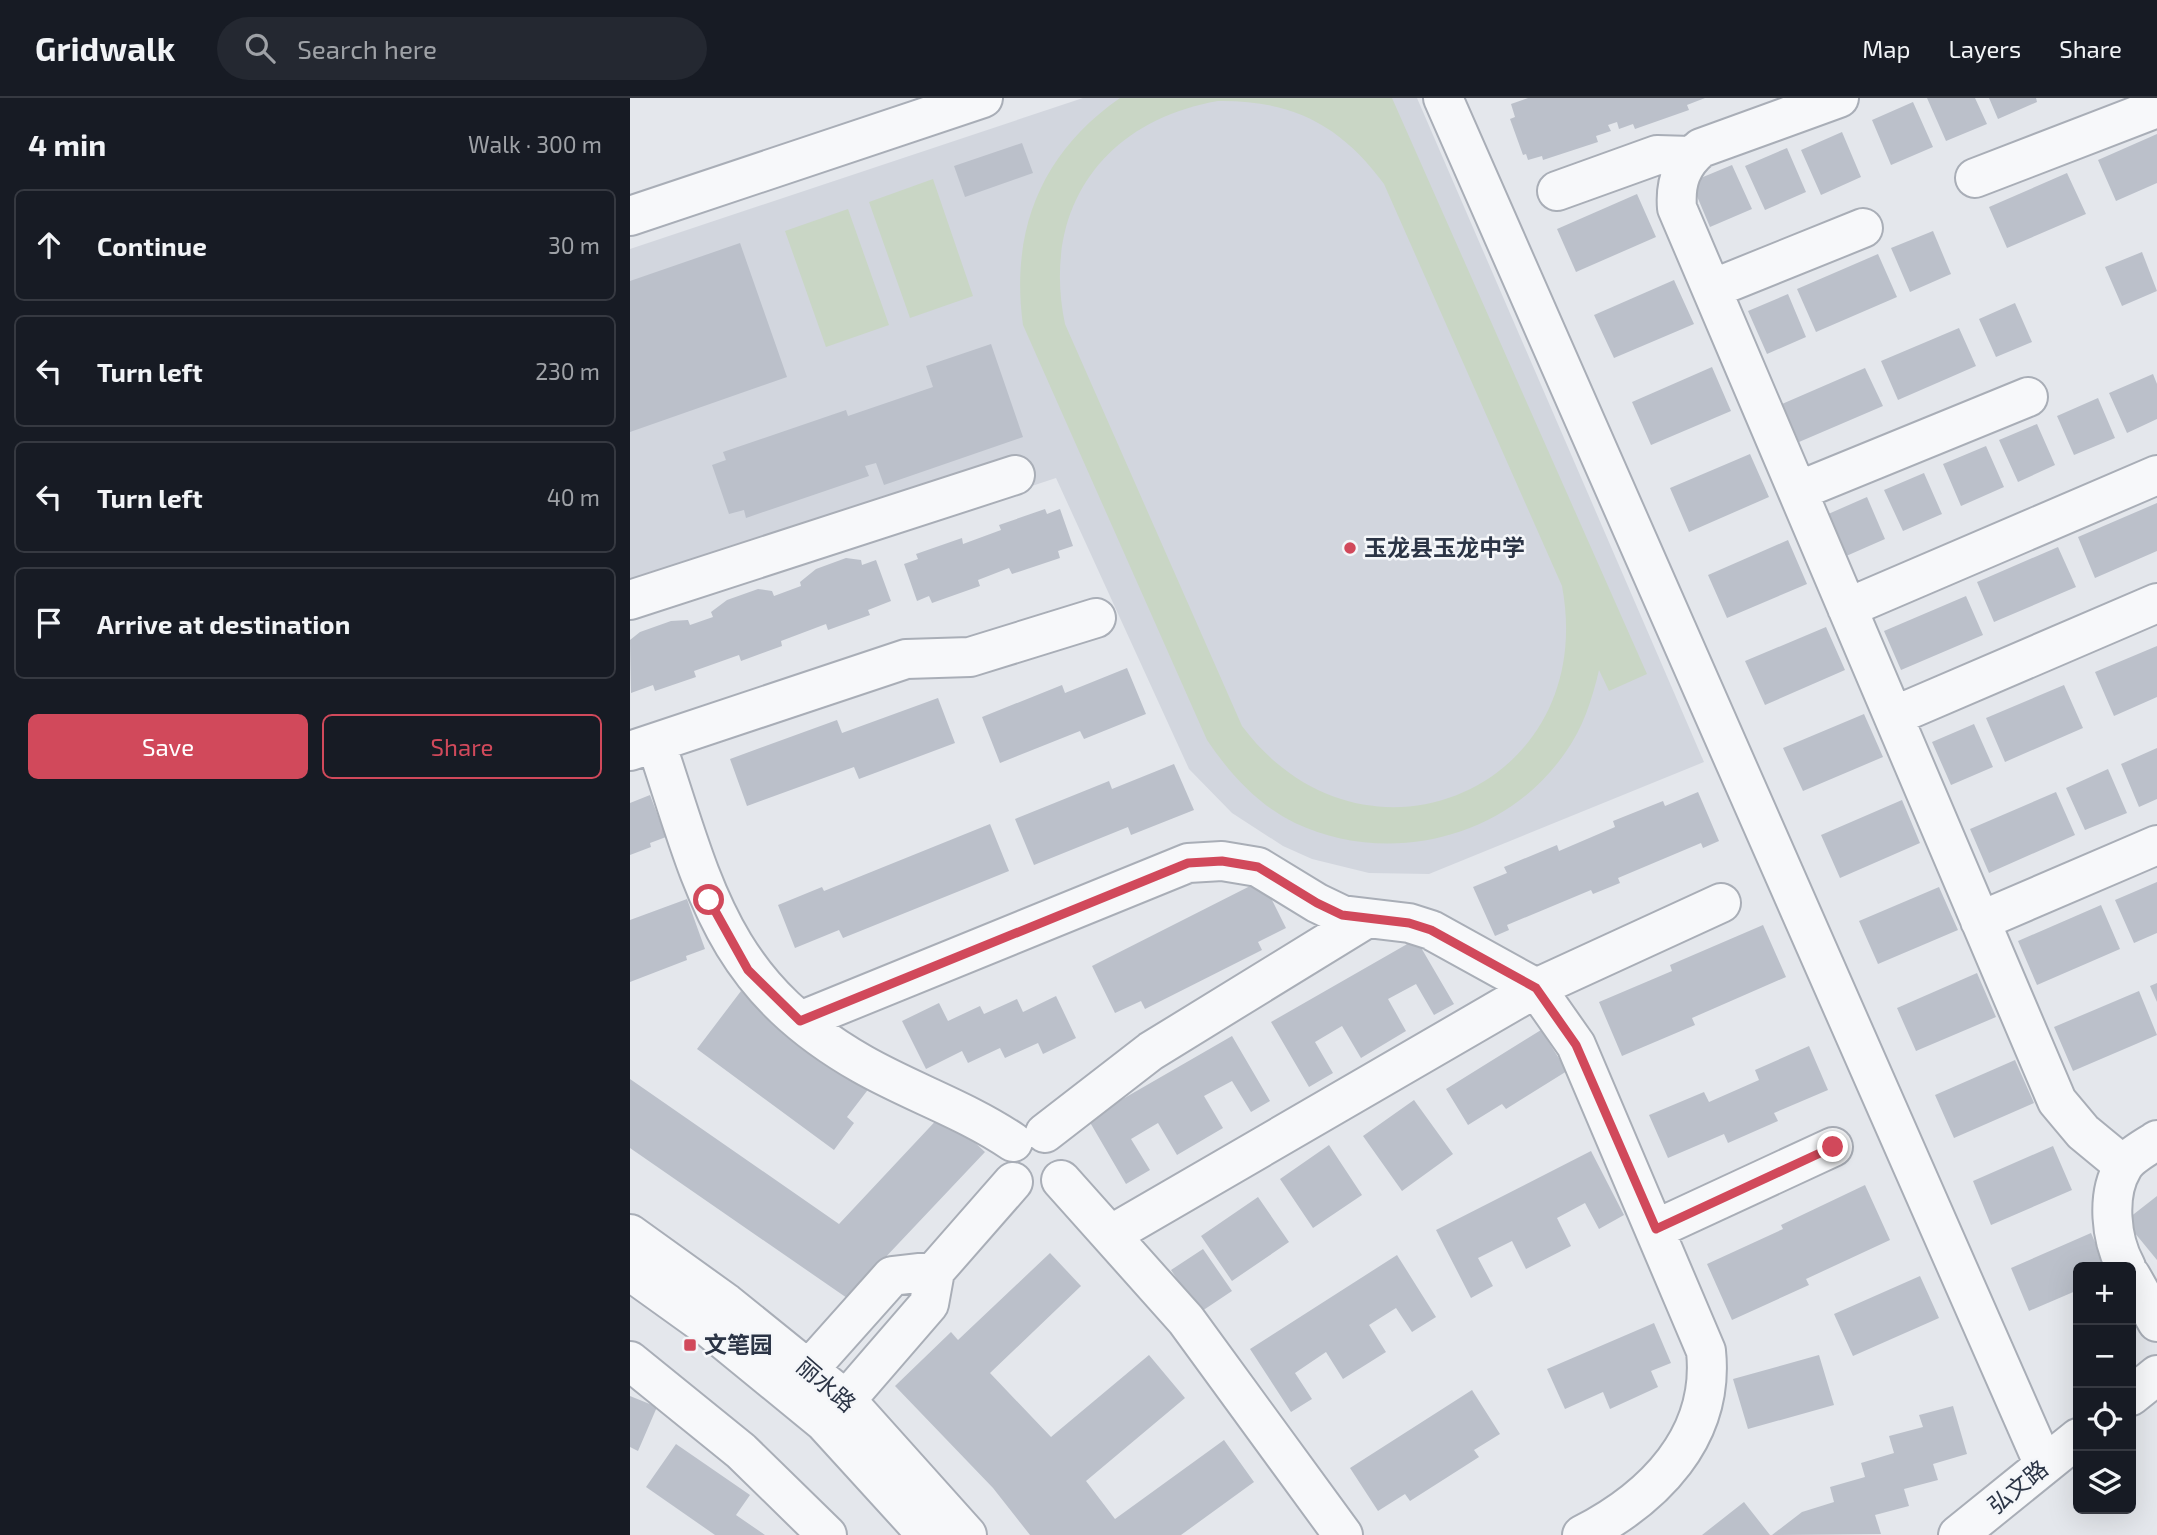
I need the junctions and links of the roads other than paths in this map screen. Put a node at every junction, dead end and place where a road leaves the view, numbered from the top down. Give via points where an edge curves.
1 (983, 98) edge
2 (1443, 98) edge
3 (1839, 98) edge
4 (2157, 108) edge
5 (1691, 156) junction
6 (1975, 178) dead end
7 (1556, 191) dead end
8 (630, 216) edge
9 (1863, 228) dead end
10 (1712, 289) junction
11 (2028, 397) dead end
12 (1015, 475) dead end
13 (2157, 475) edge
14 (1798, 491) junction
15 (630, 600) edge
16 (2157, 603) edge
17 (1847, 608) junction
18 (1096, 618) dead end
19 (1894, 716) junction
20 (643, 747) edge
21 (2157, 845) edge
22 (1721, 903) dead end
23 (1364, 919) junction
24 (1980, 920) junction
25 (1536, 988) junction
26 (800, 1021) junction
27 (1029, 1138) junction
28 (2157, 1140) edge
29 (1833, 1147) dead end
30 (2123, 1165) junction
31 (1061, 1180) junction
32 (1013, 1182) junction
33 (1656, 1229) junction
34 (630, 1234) edge
35 (1112, 1234) junction
36 (2124, 1262) edge
37 (630, 1271) edge
38 (935, 1271) junction
39 (2136, 1285) edge
40 (2157, 1322) edge
41 (630, 1361) edge
42 (809, 1370) junction
43 (2157, 1375) edge
44 (2136, 1392) edge
45 (846, 1400) junction
46 (2073, 1442) edge
47 (2044, 1465) junction
48 (827, 1535) edge
49 (927, 1535) edge
50 (967, 1535) edge
51 (1343, 1535) edge
52 (1582, 1535) edge
53 (1958, 1535) edge

1 - 8 street
2 - 47 street
3 - 5 street via 1701,148
4 - 6 street
5 - 7 street via 1657,155
5 - 10 street via 1679,177 1677,208
9 - 10 street
10 - 14 street
11 - 14 street
12 - 15 street
13 - 17 street
14 - 17 street
16 - 19 street
17 - 19 street
18 - 20 street via 970,657 906,659
19 - 24 street
20 - 26 street via 720,924 748,970
21 - 24 street
22 - 25 street
23 - 25 street via 1386,919 1431,930
23 - 26 street via 1317,903 1258,867 1222,861 1188,863
23 - 27 street via 1150,1051
24 - 30 street via 2057,1101 2083,1132
25 - 33 street via 1576,1045
25 - 35 street
26 - 27 street via 860,1063 992,1127
27 - 31 street via 1055,1139 1066,1157
27 - 32 street via 1007,1152 1005,1165
28 - 30 street
29 - 33 street
30 - 36 street via 2113,1214
31 - 32 street via 1040,1192 1028,1192
31 - 35 street
32 - 38 street
33 - 52 street via 1706,1351 1706,1398 1695,1431 1667,1469 1624,1509
34 - 42 street, 丽水路
35 - 51 street via 1223,1367
37 - 49 street, 丽水路 via 708,1327 824,1422
38 - 42 street via 892,1276
38 - 45 street via 929,1304
39 - 40 street
41 - 48 street via 741,1451
42 - 45 street, 丽水路
43 - 44 street
45 - 50 street, 丽水路
46 - 47 street, 弘文路
47 - 53 street, 弘文路

